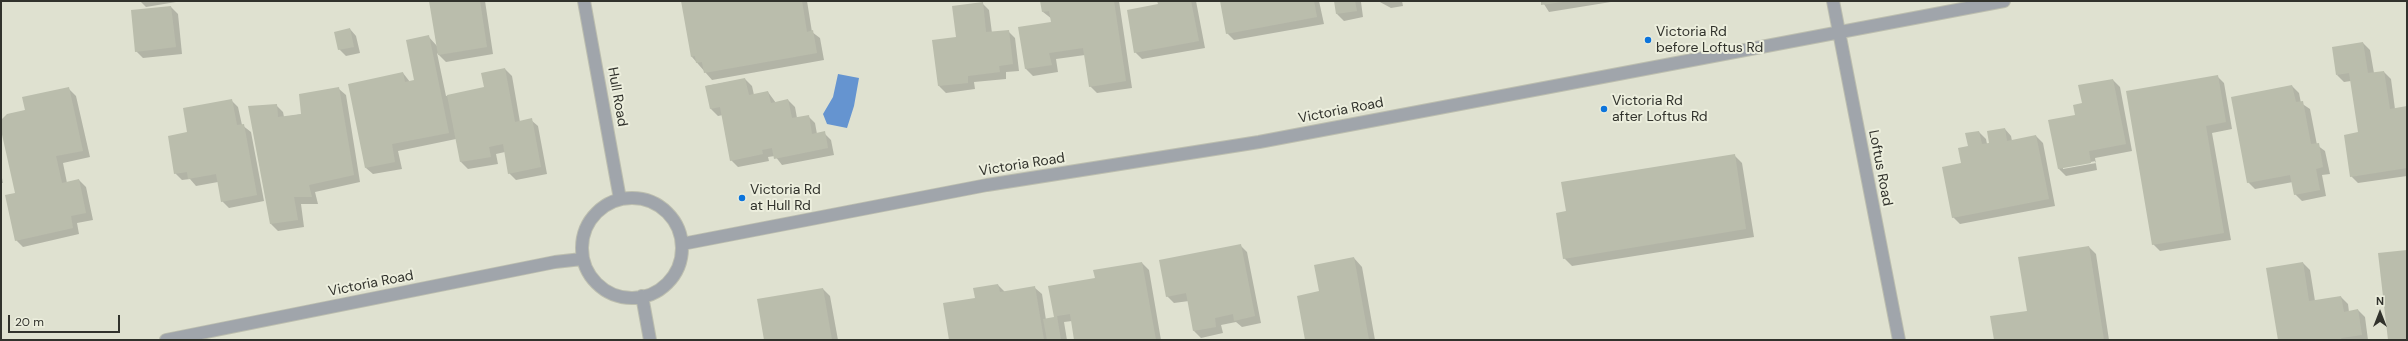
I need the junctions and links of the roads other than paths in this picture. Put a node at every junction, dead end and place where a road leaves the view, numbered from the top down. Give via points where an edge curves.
1 (584, 1) edge
2 (1833, 1) edge
3 (2004, 1) edge
4 (1839, 32) junction
5 (620, 199) junction
6 (682, 244) junction
7 (582, 259) junction
8 (642, 296) junction
9 (166, 340) edge
10 (650, 340) edge
11 (1899, 340) edge

1 - 5 street, Hull Road
2 - 4 street, Loftus Road
3 - 4 street, Victoria Road
4 - 6 street, Victoria Road via 1259,142 987,185
4 - 11 street, Loftus Road
5 - 6 street via 649,200 661,207 679,229
5 - 7 street via 593,215 581,243
6 - 8 street via 681,258 672,277 656,291
7 - 8 street via 598,285 612,294 627,298
7 - 9 street, Victoria Road via 555,262
8 - 10 street

